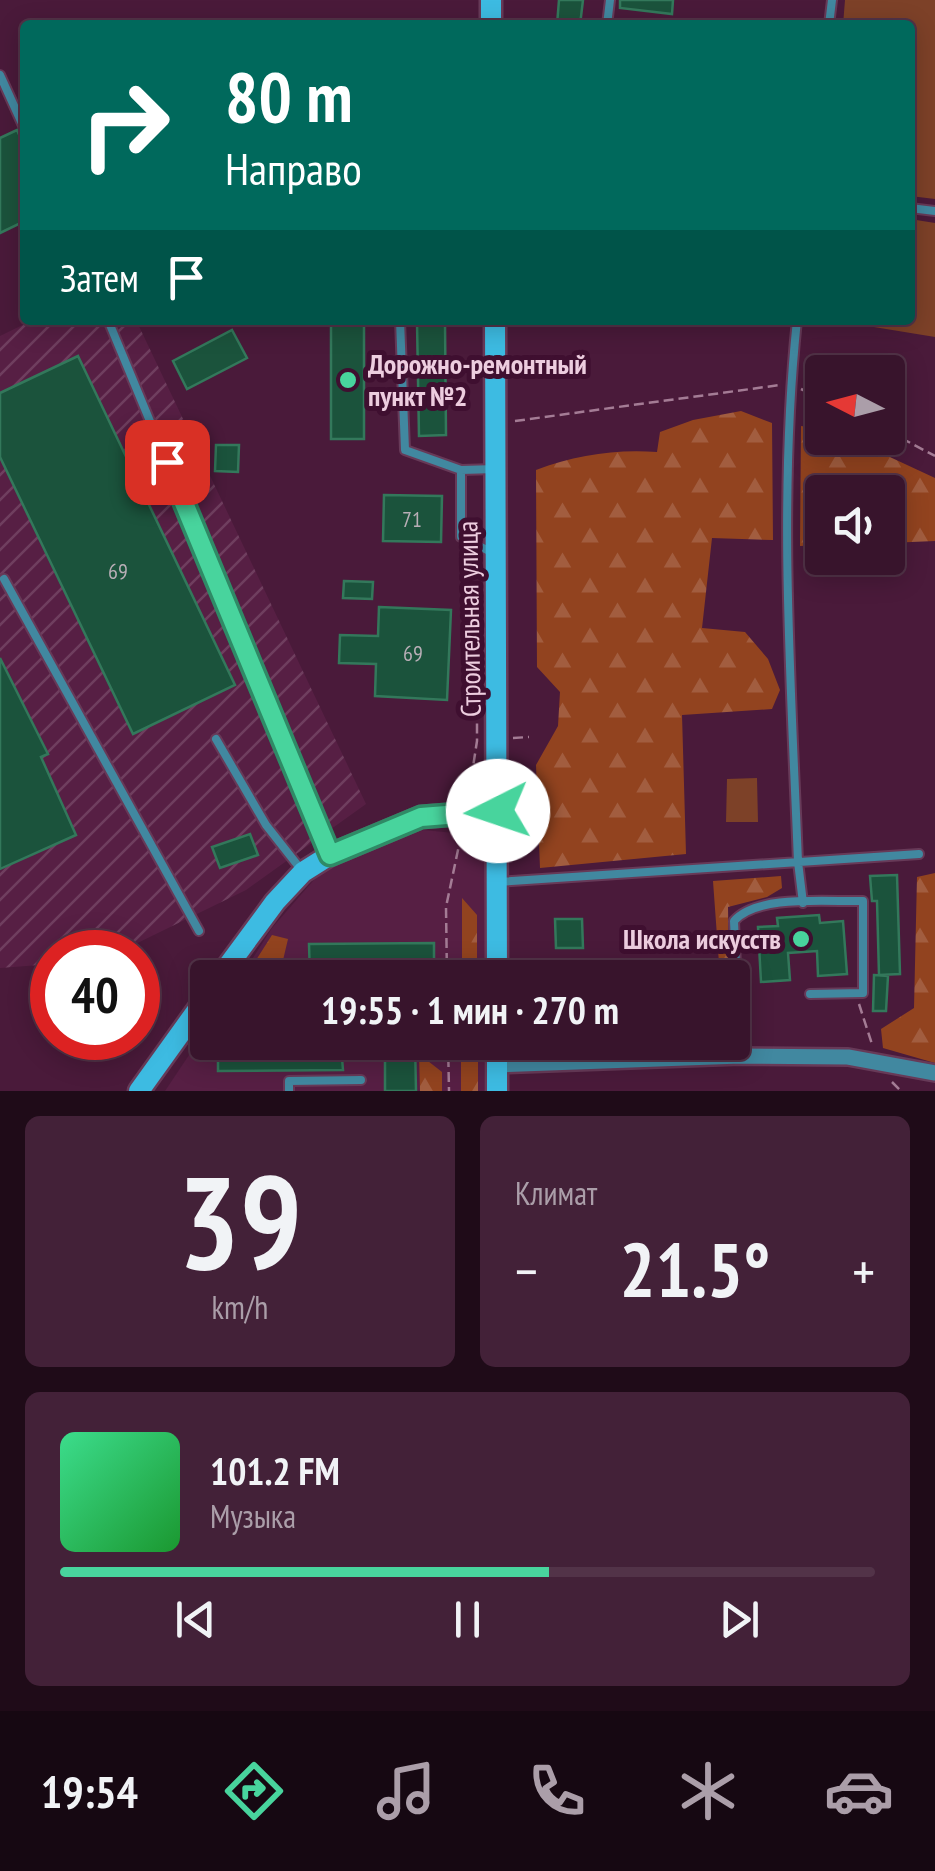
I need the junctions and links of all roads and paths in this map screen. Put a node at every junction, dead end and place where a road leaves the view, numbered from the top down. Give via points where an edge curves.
1 (0, 75) edge
2 (20, 119) edge
3 (110, 325) edge
4 (400, 325) edge
5 (495, 325) edge
6 (796, 325) edge
7 (790, 384) junction
8 (805, 392) edge
9 (496, 423) junction
10 (905, 441) edge
11 (935, 456) edge
12 (496, 469) junction
13 (460, 470) junction
14 (495, 554) junction
15 (4, 580) dead end
16 (477, 662) dead end
17 (216, 739) dead end
18 (498, 811) junction
19 (466, 813) junction
20 (919, 854) dead end
21 (330, 855) junction
22 (798, 862) junction
23 (303, 872) junction
24 (497, 882) junction
25 (802, 903) junction
26 (200, 931) dead end
27 (232, 960) edge
28 (447, 960) edge
29 (497, 960) edge
30 (736, 960) edge
31 (810, 994) dead end
32 (856, 994) junction
33 (190, 1020) edge
34 (750, 1056) edge
35 (448, 1060) edge
36 (497, 1060) edge
37 (632, 1060) edge
38 (878, 1062) junction
39 (497, 1065) junction
40 (935, 1073) edge
41 (361, 1080) dead end
42 (140, 1091) edge
43 (289, 1091) edge
44 (449, 1091) edge
45 (497, 1091) edge
46 (901, 1091) edge

1 - 2 lane
3 - 21 lane
4 - 13 lane via 406,450
5 - 9 street, Строительная улица
6 - 7 lane
7 - 8 path
7 - 9 path
7 - 22 lane via 786,546
9 - 12 street, Строительная улица
10 - 11 path
12 - 13 lane
12 - 14 street, Строительная улица
13 - 14 lane via 461,537
14 - 18 street, Строительная улица
15 - 26 lane
16 - 19 path via 477,741
17 - 23 lane
18 - 19 street
18 - 24 street, Строительная улица
19 - 21 street via 421,817
19 - 28 path via 446,907
20 - 22 lane
21 - 23 street
22 - 24 lane
22 - 25 lane
23 - 27 street
24 - 29 street, Строительная улица
25 - 30 lane via 758,905 741,913 734,921
25 - 32 lane via 863,901 863,993
31 - 32 lane
32 - 38 path
33 - 42 street
34 - 38 street
35 - 44 path
36 - 39 street
37 - 39 street
38 - 40 street
38 - 46 path
39 - 45 street
41 - 43 lane via 289,1081

